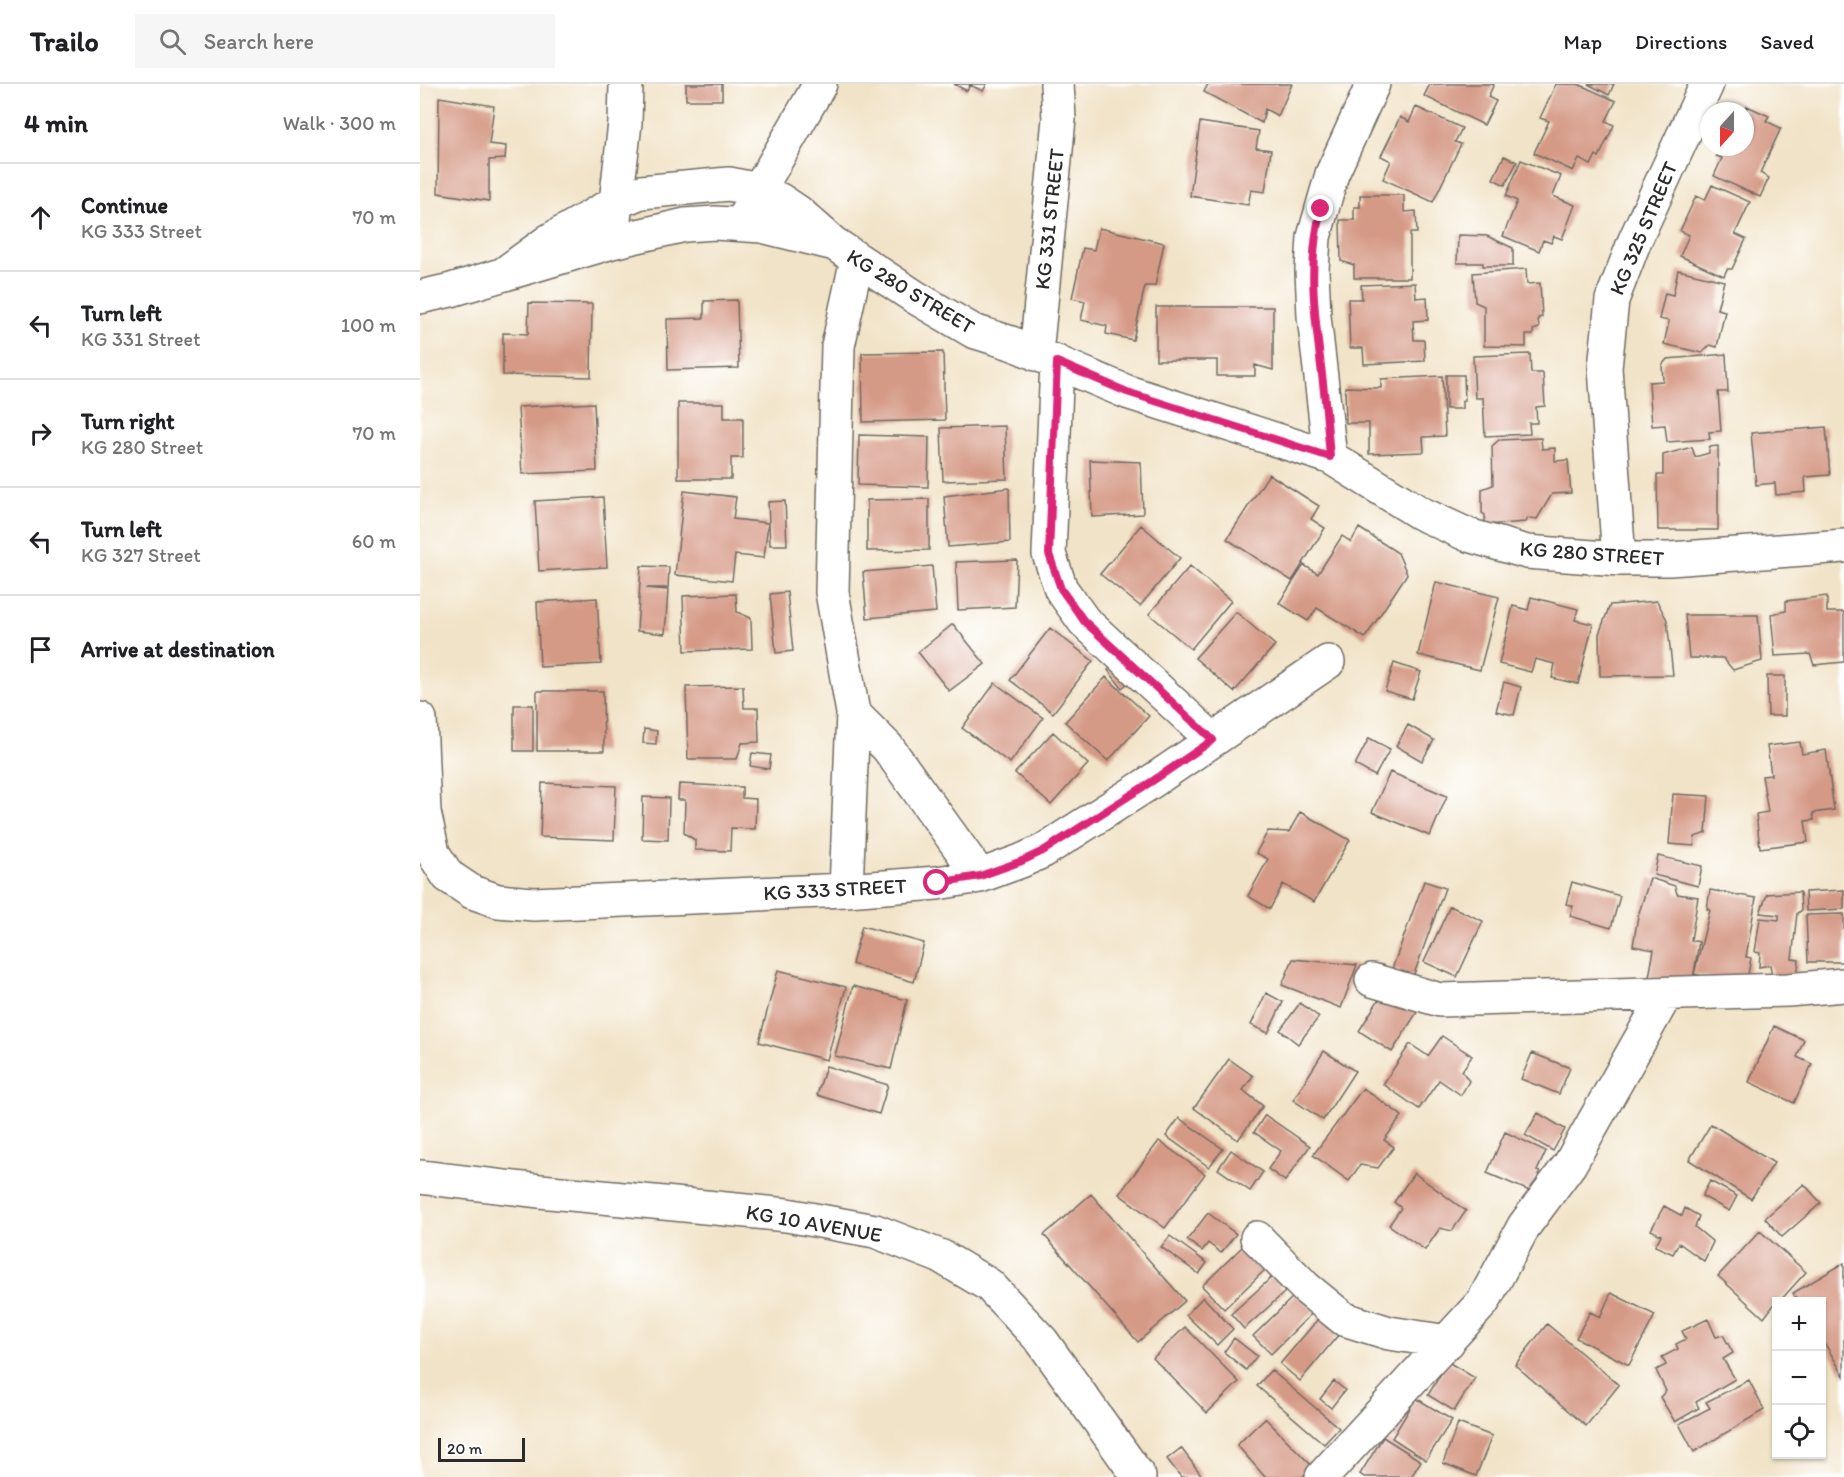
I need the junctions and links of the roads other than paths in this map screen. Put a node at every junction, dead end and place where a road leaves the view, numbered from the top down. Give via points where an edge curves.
1 (626, 84) edge
2 (820, 84) edge
3 (1057, 84) edge
4 (1374, 84) edge
5 (1707, 84) edge
6 (758, 190) junction
7 (629, 197) junction
8 (741, 224) junction
9 (626, 239) junction
10 (845, 251) junction
11 (505, 273) junction
12 (420, 297) edge
13 (1046, 358) junction
14 (1330, 457) junction
15 (1844, 546) edge
16 (1619, 559) junction
17 (1328, 662) dead end
18 (852, 713) junction
19 (420, 719) edge
20 (1213, 740) junction
21 (980, 876) junction
22 (846, 890) junction
23 (1372, 980) dead end
24 (1844, 985) edge
25 (1666, 993) junction
26 (420, 1177) edge
27 (1257, 1238) dead end
28 (1448, 1342) junction
29 (1139, 1477) edge
30 (1322, 1477) edge

1 - 7 street
2 - 6 street
3 - 13 street, KG 331 STREET via 1059,119
4 - 14 street via 1332,174 1314,237 1314,316
5 - 16 street, KG 325 STREET via 1635,240 1612,300 1605,368
6 - 7 street, KG 280 STREET via 729,184
6 - 8 street
6 - 10 street, KG 280 STREET via 798,212
7 - 9 street
7 - 11 street, KG 280 STREET via 550,240
8 - 9 street, KG 280 STREET via 685,225
8 - 10 street, KG 280 STREET via 762,226
9 - 11 street, KG 280 STREET
10 - 13 street, KG 280 STREET via 973,331
10 - 18 street via 838,346 832,592
11 - 12 street, KG 280 STREET
13 - 14 street, KG 280 STREET via 1127,392
13 - 20 street, KG 331 STREET via 1049,554 1061,589 1084,621
14 - 16 street, KG 280 STREET via 1420,513 1468,535 1527,552
15 - 16 street, KG 280 STREET
17 - 20 street, KG 333 STREET
18 - 21 street via 888,748
18 - 22 street
19 - 22 street, KG 333 STREET via 424,812 433,853 448,876 472,892 498,901 534,904
20 - 21 street, KG 333 STREET via 1043,851
21 - 22 street, KG 333 STREET
23 - 25 street via 1440,1000
24 - 25 street
25 - 28 street via 1570,1164 1524,1226 1483,1302
26 - 29 street, KG 10 AVENUE via 787,1215 875,1231 942,1257 989,1285 1042,1341
27 - 28 street via 1306,1288 1344,1319 1389,1333
28 - 30 street

